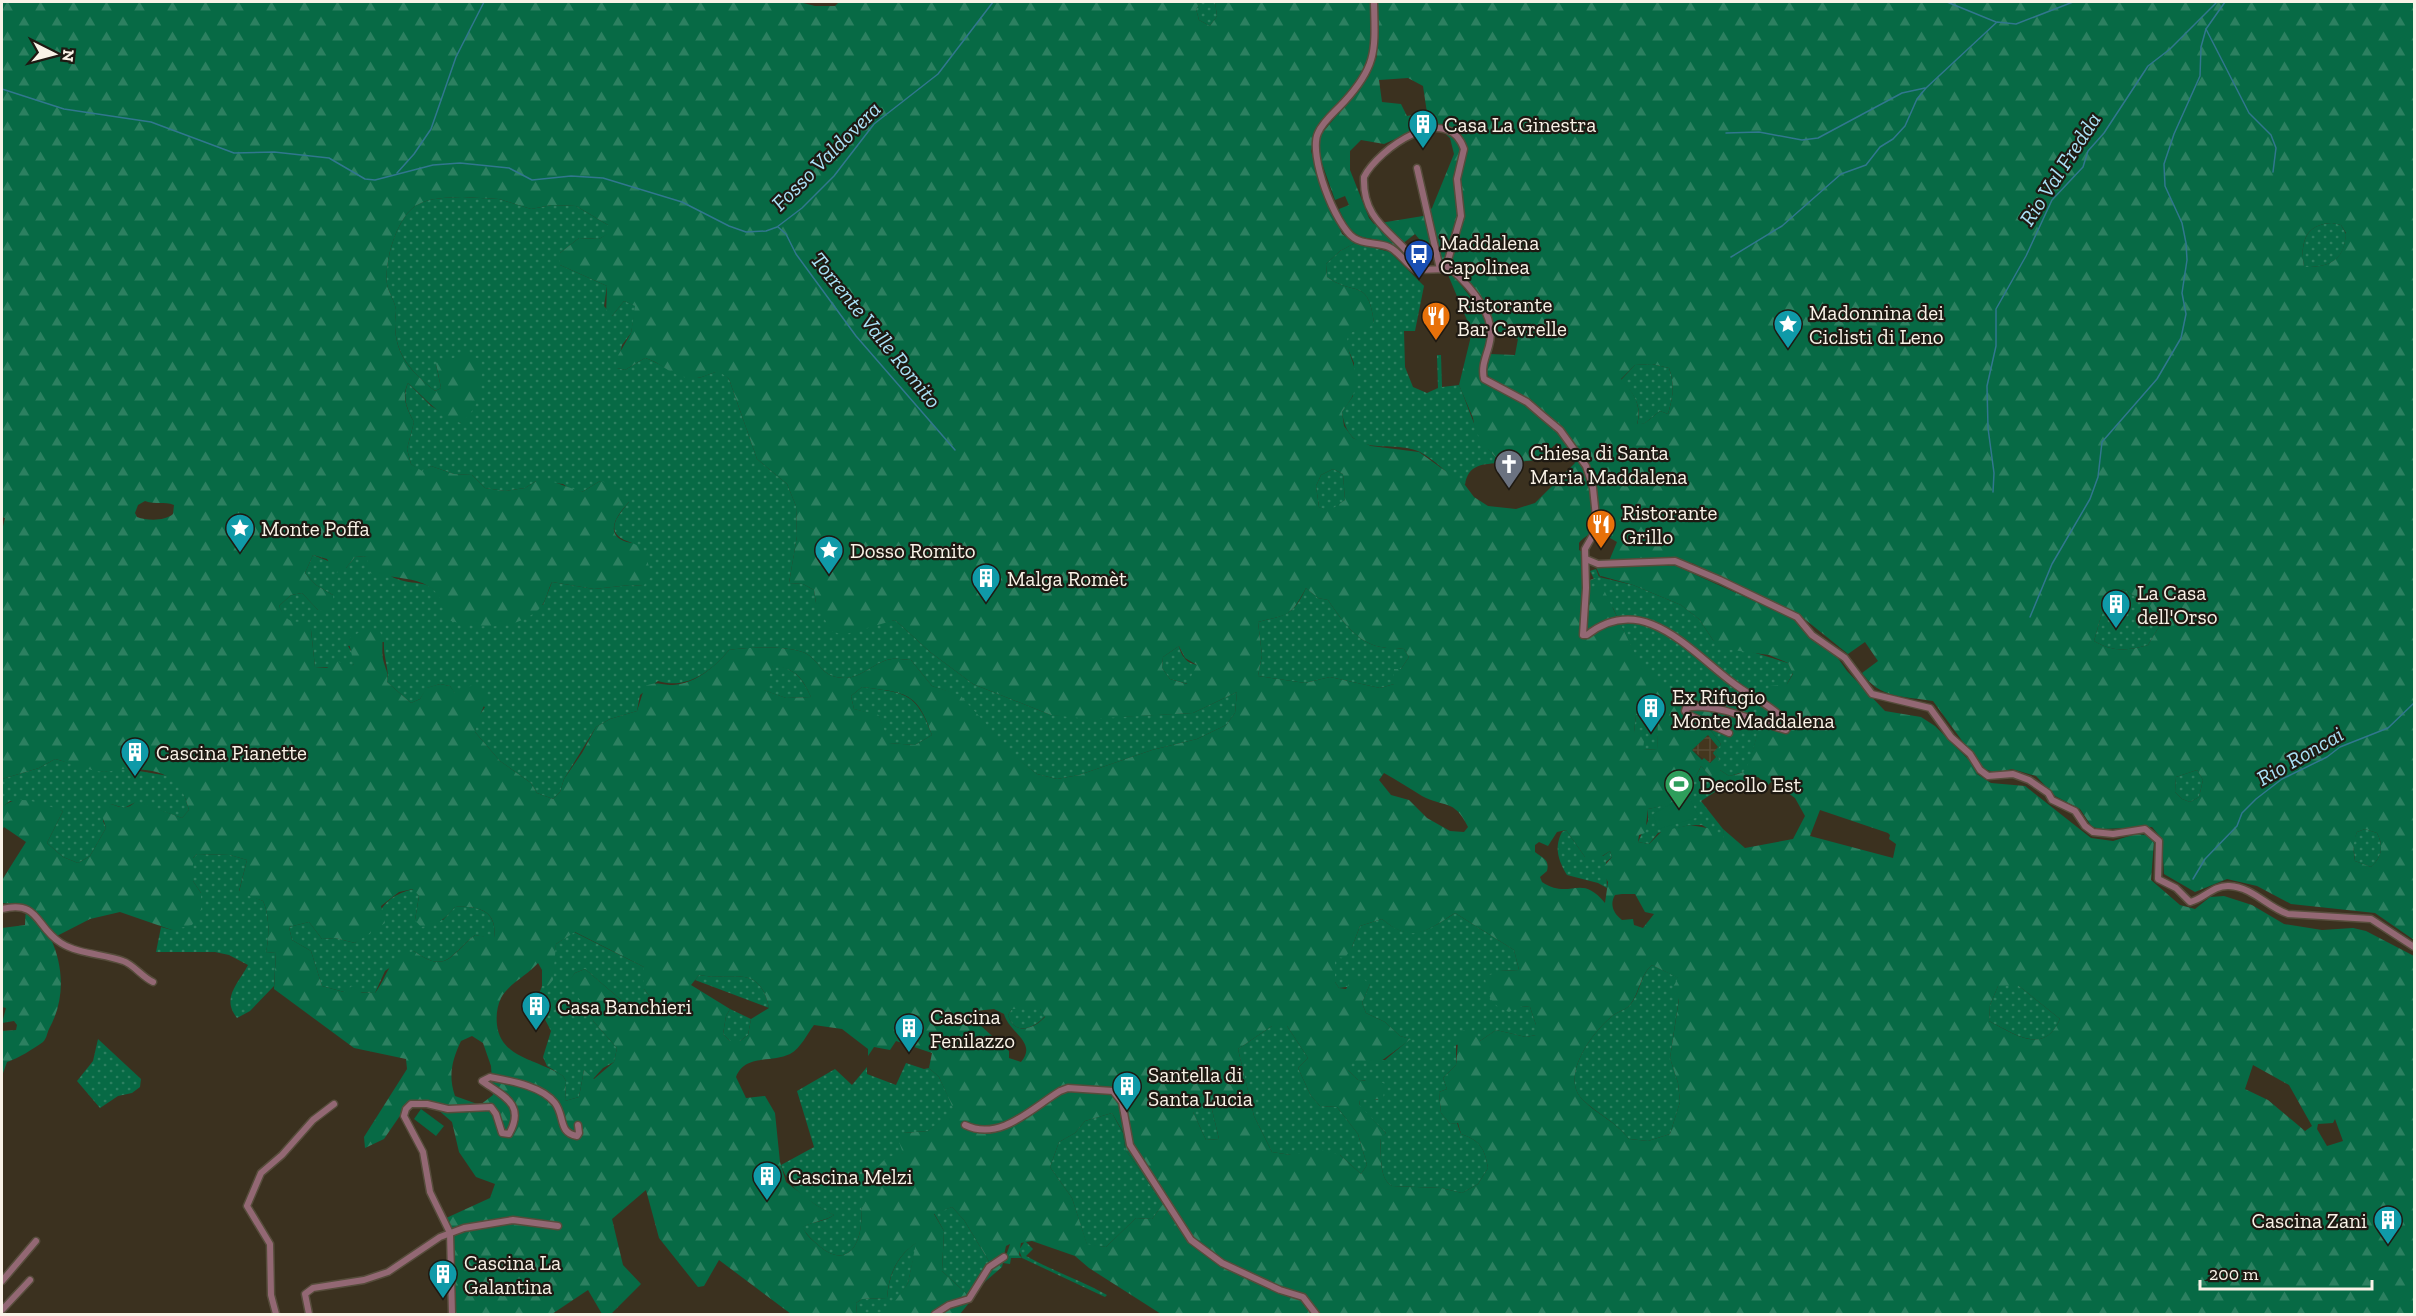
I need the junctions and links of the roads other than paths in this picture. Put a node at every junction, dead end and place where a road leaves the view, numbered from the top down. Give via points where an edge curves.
1 (1374, 2) edge
2 (1417, 168) dead end
3 (1443, 268) junction
4 (1421, 270) junction
5 (1586, 559) junction
6 (1729, 733) dead end
7 (2, 909) edge
8 (2415, 947) edge
9 (153, 982) dead end
10 (334, 1104) dead end
11 (578, 1125) dead end
12 (965, 1125) dead end
13 (558, 1226) dead end
14 (450, 1233) junction
15 (36, 1241) dead end
16 (1004, 1257) dead end
17 (30, 1280) dead end
18 (2, 1281) edge
19 (2, 1310) edge
20 (276, 1314) edge
21 (309, 1314) edge
22 (452, 1314) edge
23 (934, 1314) edge
24 (1316, 1314) edge

1 - 4 street via 1375,46 1370,69 1318,132 1315,156 1349,234 1390,247 1413,269
2 - 3 street
3 - 4 street
3 - 4 street via 1461,216 1456,179 1464,149 1453,132 1433,127 1385,152 1364,177 1372,216 1408,251
3 - 5 street via 1453,270 1476,296 1490,326 1484,379 1527,402 1560,430 1586,466 1596,518 1585,549
5 - 6 street via 1584,636 1621,618 1659,627 1789,725 1786,730 1742,716 1686,708 1689,715
5 - 8 street via 1598,564 1675,561 1797,617 1812,635 1845,658 1869,692 1930,708 1988,776 2013,774 2029,780 2052,800 2075,811 2093,832 2150,831 2159,841 2158,879 2176,888 2190,902 2208,891 2228,886 2259,896 2288,914 2372,919
7 - 9 street via 16,906 31,910 60,943 127,962 140,976
10 - 20 street via 261,1173 247,1206 270,1244 271,1295
11 - 14 street via 577,1136 570,1135 564,1130 558,1108 546,1095 490,1077 482,1081 509,1099 514,1111 515,1124 509,1134 502,1133 491,1107 448,1109 411,1104 404,1116 423,1152 430,1192
12 - 24 street via 983,1131 1006,1127 1068,1088 1113,1091 1122,1102 1130,1145 1191,1240 1222,1263 1303,1297
13 - 14 street via 513,1220
14 - 21 street via 388,1272 313,1288 305,1294
14 - 22 street
15 - 18 street
16 - 23 street via 989,1267 969,1299
17 - 19 street

